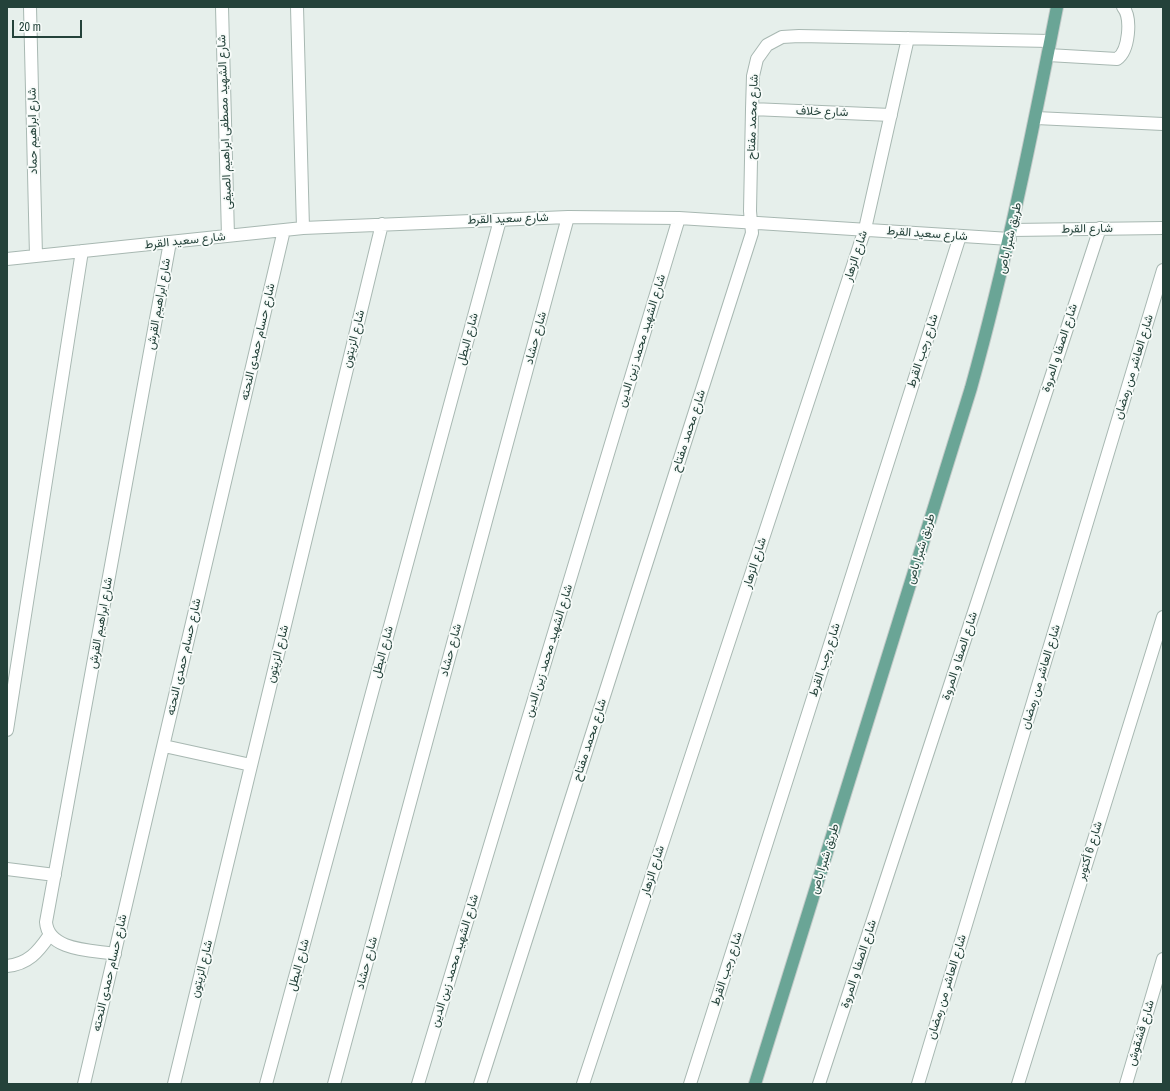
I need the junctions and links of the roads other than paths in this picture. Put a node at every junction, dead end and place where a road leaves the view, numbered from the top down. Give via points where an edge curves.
1 (30, 7) edge
2 (222, 7) edge
3 (297, 7) edge
4 (1057, 7) edge
5 (1123, 7) edge
6 (908, 38) junction
7 (1050, 41) junction
8 (1048, 55) junction
9 (752, 109) junction
10 (891, 115) junction
11 (1036, 118) junction
12 (1163, 124) edge
13 (568, 217) junction
14 (679, 218) junction
15 (500, 220) junction
16 (752, 222) junction
17 (382, 224) junction
18 (303, 228) junction
19 (1100, 228) junction
20 (1163, 228) edge
21 (865, 229) junction
22 (284, 230) junction
23 (1011, 235) junction
24 (228, 236) junction
25 (960, 236) junction
26 (170, 242) junction
27 (82, 251) junction
28 (36, 256) junction
29 (7, 259) edge
30 (1163, 270) edge
31 (1163, 617) edge
32 (7, 730) edge
33 (164, 746) junction
34 (251, 765) junction
35 (7, 869) edge
36 (55, 875) junction
37 (49, 936) junction
38 (115, 954) junction
39 (1163, 960) edge
40 (7, 966) edge
41 (84, 1084) edge
42 (174, 1084) edge
43 (266, 1084) edge
44 (334, 1084) edge
45 (418, 1084) edge
46 (480, 1084) edge
47 (583, 1084) edge
48 (690, 1084) edge
49 (755, 1084) edge
50 (819, 1084) edge
51 (918, 1084) edge
52 (1018, 1084) edge
53 (1126, 1084) edge

1 - 28 street, شارع ابراهيم حماد
2 - 24 street, شارع الشهيد مصطفى ابراهيم الصيفى
3 - 18 street
4 - 7 main road, طريق شبرا باص
5 - 8 street via 1128,17 1126,48 1123,55 1117,59
6 - 7 street, شارع محمد مفتاح
6 - 9 street, شارع محمد مفتاح via 782,37 767,45 757,59 753,76
6 - 10 street, شارع الزهار
7 - 8 main road, طريق شبرا باص
8 - 11 main road, طريق شبرا باص
9 - 10 street, شارع خلاف
9 - 16 street, شارع محمد مفتاح
10 - 21 street, شارع الزهار
11 - 12 street
11 - 23 main road, طريق شبرا باص
13 - 14 street, شارع سعيد القرط
13 - 15 street, شارع سعيد القرط
13 - 44 street, شارع حشاد
14 - 16 street, شارع سعيد القرط
14 - 45 street, شارع الشهيد محمد زين الدين
15 - 17 street, شارع سعيد القرط
15 - 43 street, شارع البطل
16 - 21 street, شارع سعيد القرط
16 - 46 street, شارع محمد مفتاح via 752,233
17 - 18 street, شارع سعيد القرط
17 - 34 street, شارع الزيتون
18 - 22 street, شارع سعيد القرط
19 - 20 street, شارع القرط
19 - 23 street, شارع القرط
19 - 50 street, شارع الصفا و المروة
21 - 25 street, شارع سعيد القرط
21 - 47 street, شارع الزهار
22 - 24 street, شارع سعيد القرط
22 - 33 street, شارع حسام حمدى النحته
23 - 25 street, شارع سعيد القرط
23 - 49 main road, طريق شبرا باص via 971,388
24 - 26 street, شارع سعيد القرط
25 - 48 street, شارع رجب القرط
26 - 27 street, شارع سعيد القرط
26 - 36 street, شارع ابراهيم القرش
27 - 28 street, شارع سعيد القرط
27 - 32 street
28 - 29 street, شارع سعيد القرط
30 - 51 street, شارع العاشر من رمضان
31 - 52 street, شارع 6 أكتوبر
33 - 34 street
33 - 38 street, شارع حسام حمدى النحته
34 - 42 street, شارع الزيتون
35 - 36 street
36 - 37 street, شارع ابراهيم القرش via 46,922
37 - 38 street via 60,944
37 - 40 street via 34,956 26,962
38 - 41 street, شارع حسام حمدى النحته
39 - 53 street, شارع قشقوش

